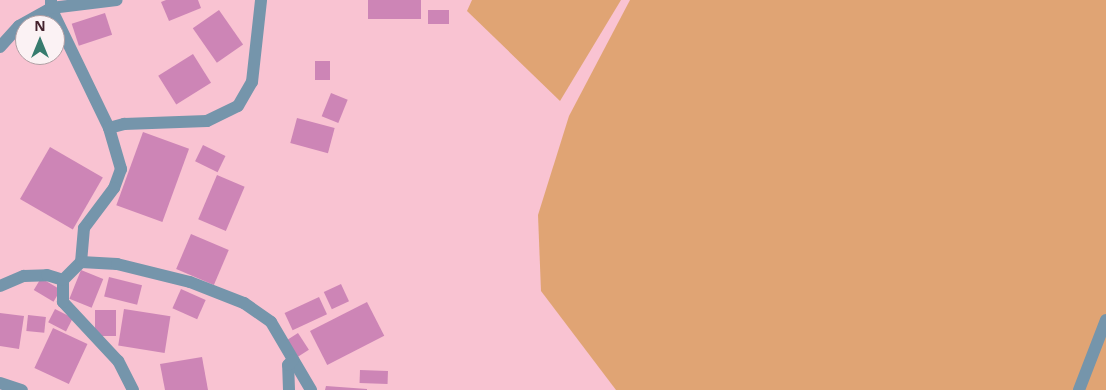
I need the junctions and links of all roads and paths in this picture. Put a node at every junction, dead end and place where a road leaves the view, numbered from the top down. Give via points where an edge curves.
1 (117, 0) edge
2 (261, 0) edge
3 (51, 4) edge
4 (0, 47) edge
5 (109, 128) junction
6 (81, 262) junction
7 (63, 280) junction
8 (0, 286) edge
9 (1106, 320) edge
10 (293, 360) junction
11 (0, 383) edge
12 (22, 390) edge
13 (133, 390) edge
14 (288, 390) edge
15 (311, 390) edge
16 (1078, 390) edge

1 - 3 street
2 - 5 street via 252,82 238,106 207,121 124,124
3 - 4 street via 19,26
3 - 5 street
5 - 6 street via 121,169 114,188 84,228
6 - 7 street
6 - 10 street via 118,264 190,282 244,303 271,322
7 - 8 street via 47,275 24,276
7 - 13 street via 63,302 118,362
9 - 16 street
10 - 14 street via 288,365
10 - 15 street
11 - 12 street

